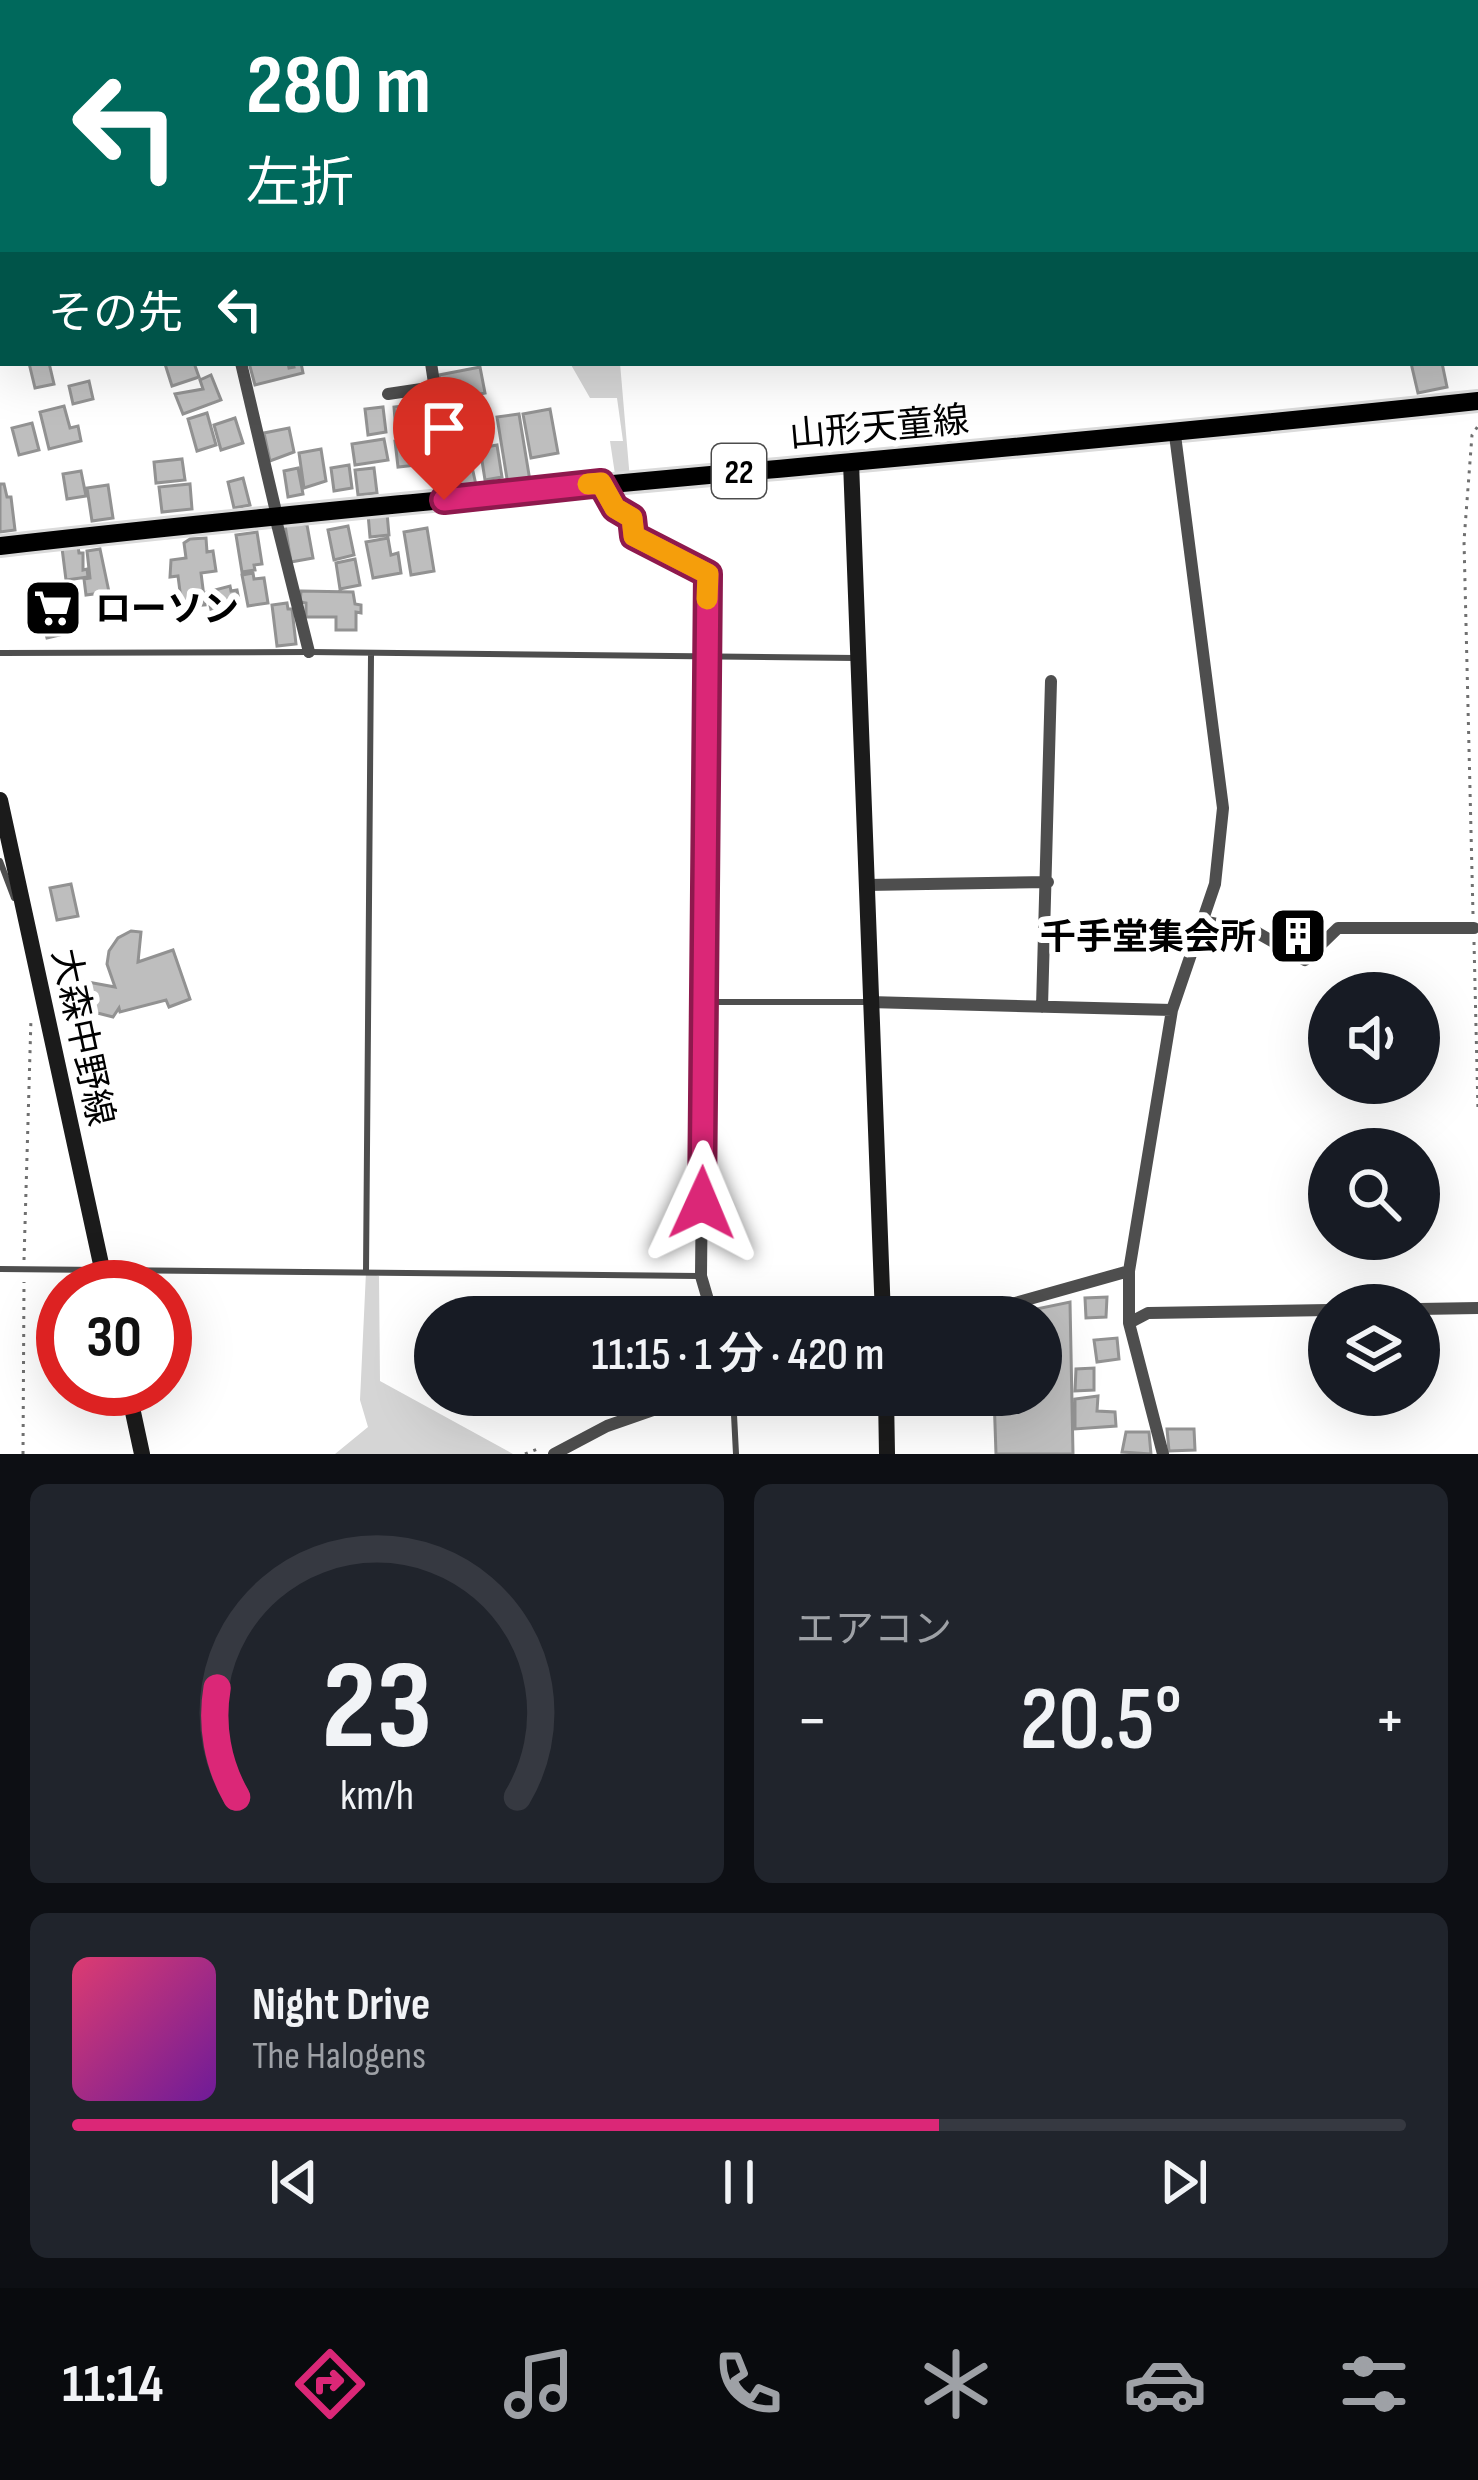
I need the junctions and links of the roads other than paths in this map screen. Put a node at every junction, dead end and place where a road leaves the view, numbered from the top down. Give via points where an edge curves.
1 (242, 366) edge
2 (432, 366) edge
3 (435, 387) junction
4 (388, 394) dead end
5 (1478, 401) edge
6 (439, 416) dead end
7 (1175, 435) junction
8 (851, 462) junction
9 (601, 483) junction
10 (276, 516) junction
11 (0, 546) edge
12 (309, 652) junction
13 (0, 653) edge
14 (370, 655) junction
15 (706, 658) junction
16 (860, 658) junction
17 (1051, 680) dead end
18 (0, 800) edge
19 (0, 861) edge
20 (1048, 882) junction
21 (866, 886) junction
22 (1202, 921) junction
23 (1474, 928) road end
24 (28, 934) junction
25 (704, 1002) junction
26 (868, 1002) junction
27 (1042, 1007) junction
28 (1172, 1010) junction
29 (100, 1260) edge
30 (0, 1269) edge
31 (36, 1270) edge
32 (1130, 1271) junction
33 (366, 1272) junction
34 (701, 1276) junction
35 (192, 1277) edge
36 (707, 1296) edge
37 (882, 1296) edge
38 (1040, 1296) edge
39 (1478, 1308) edge
40 (1440, 1309) edge
41 (1308, 1310) edge
42 (1129, 1323) junction
43 (134, 1416) edge
44 (636, 1416) edge
45 (735, 1416) edge
46 (886, 1416) edge
47 (142, 1454) edge
48 (554, 1454) edge
49 (736, 1454) edge
50 (887, 1454) edge
51 (1163, 1454) edge

1 - 10 street
2 - 3 street
3 - 4 street
3 - 6 street
5 - 7 main road, 山形天童線 / 22
7 - 8 main road, 山形天童線 / 22
7 - 22 street via 1223,808 1215,884
8 - 9 main road, 山形天童線 / 22
8 - 16 street
9 - 10 main road, 山形天童線 / 22
9 - 15 street via 615,508 632,518 634,536 708,574
10 - 11 main road, 山形天童線 / 22
10 - 12 street
12 - 13 lane
12 - 14 lane
14 - 15 lane
14 - 33 lane
15 - 16 lane
15 - 25 street
16 - 21 street
17 - 20 street
18 - 24 street, 大森中野線
19 - 24 lane
20 - 21 street
20 - 27 street
21 - 26 street
22 - 23 street via 1256,932 1304,960 1338,928
22 - 28 street
24 - 29 street, 大森中野線
25 - 26 lane
25 - 34 street
26 - 27 street
26 - 37 street
27 - 28 street
28 - 32 street
30 - 31 lane
32 - 38 street
32 - 42 street
33 - 34 lane
33 - 35 lane
34 - 36 street
39 - 40 street
41 - 42 street via 1148,1313
42 - 51 street
43 - 47 street
44 - 48 street
45 - 49 lane
46 - 50 street

